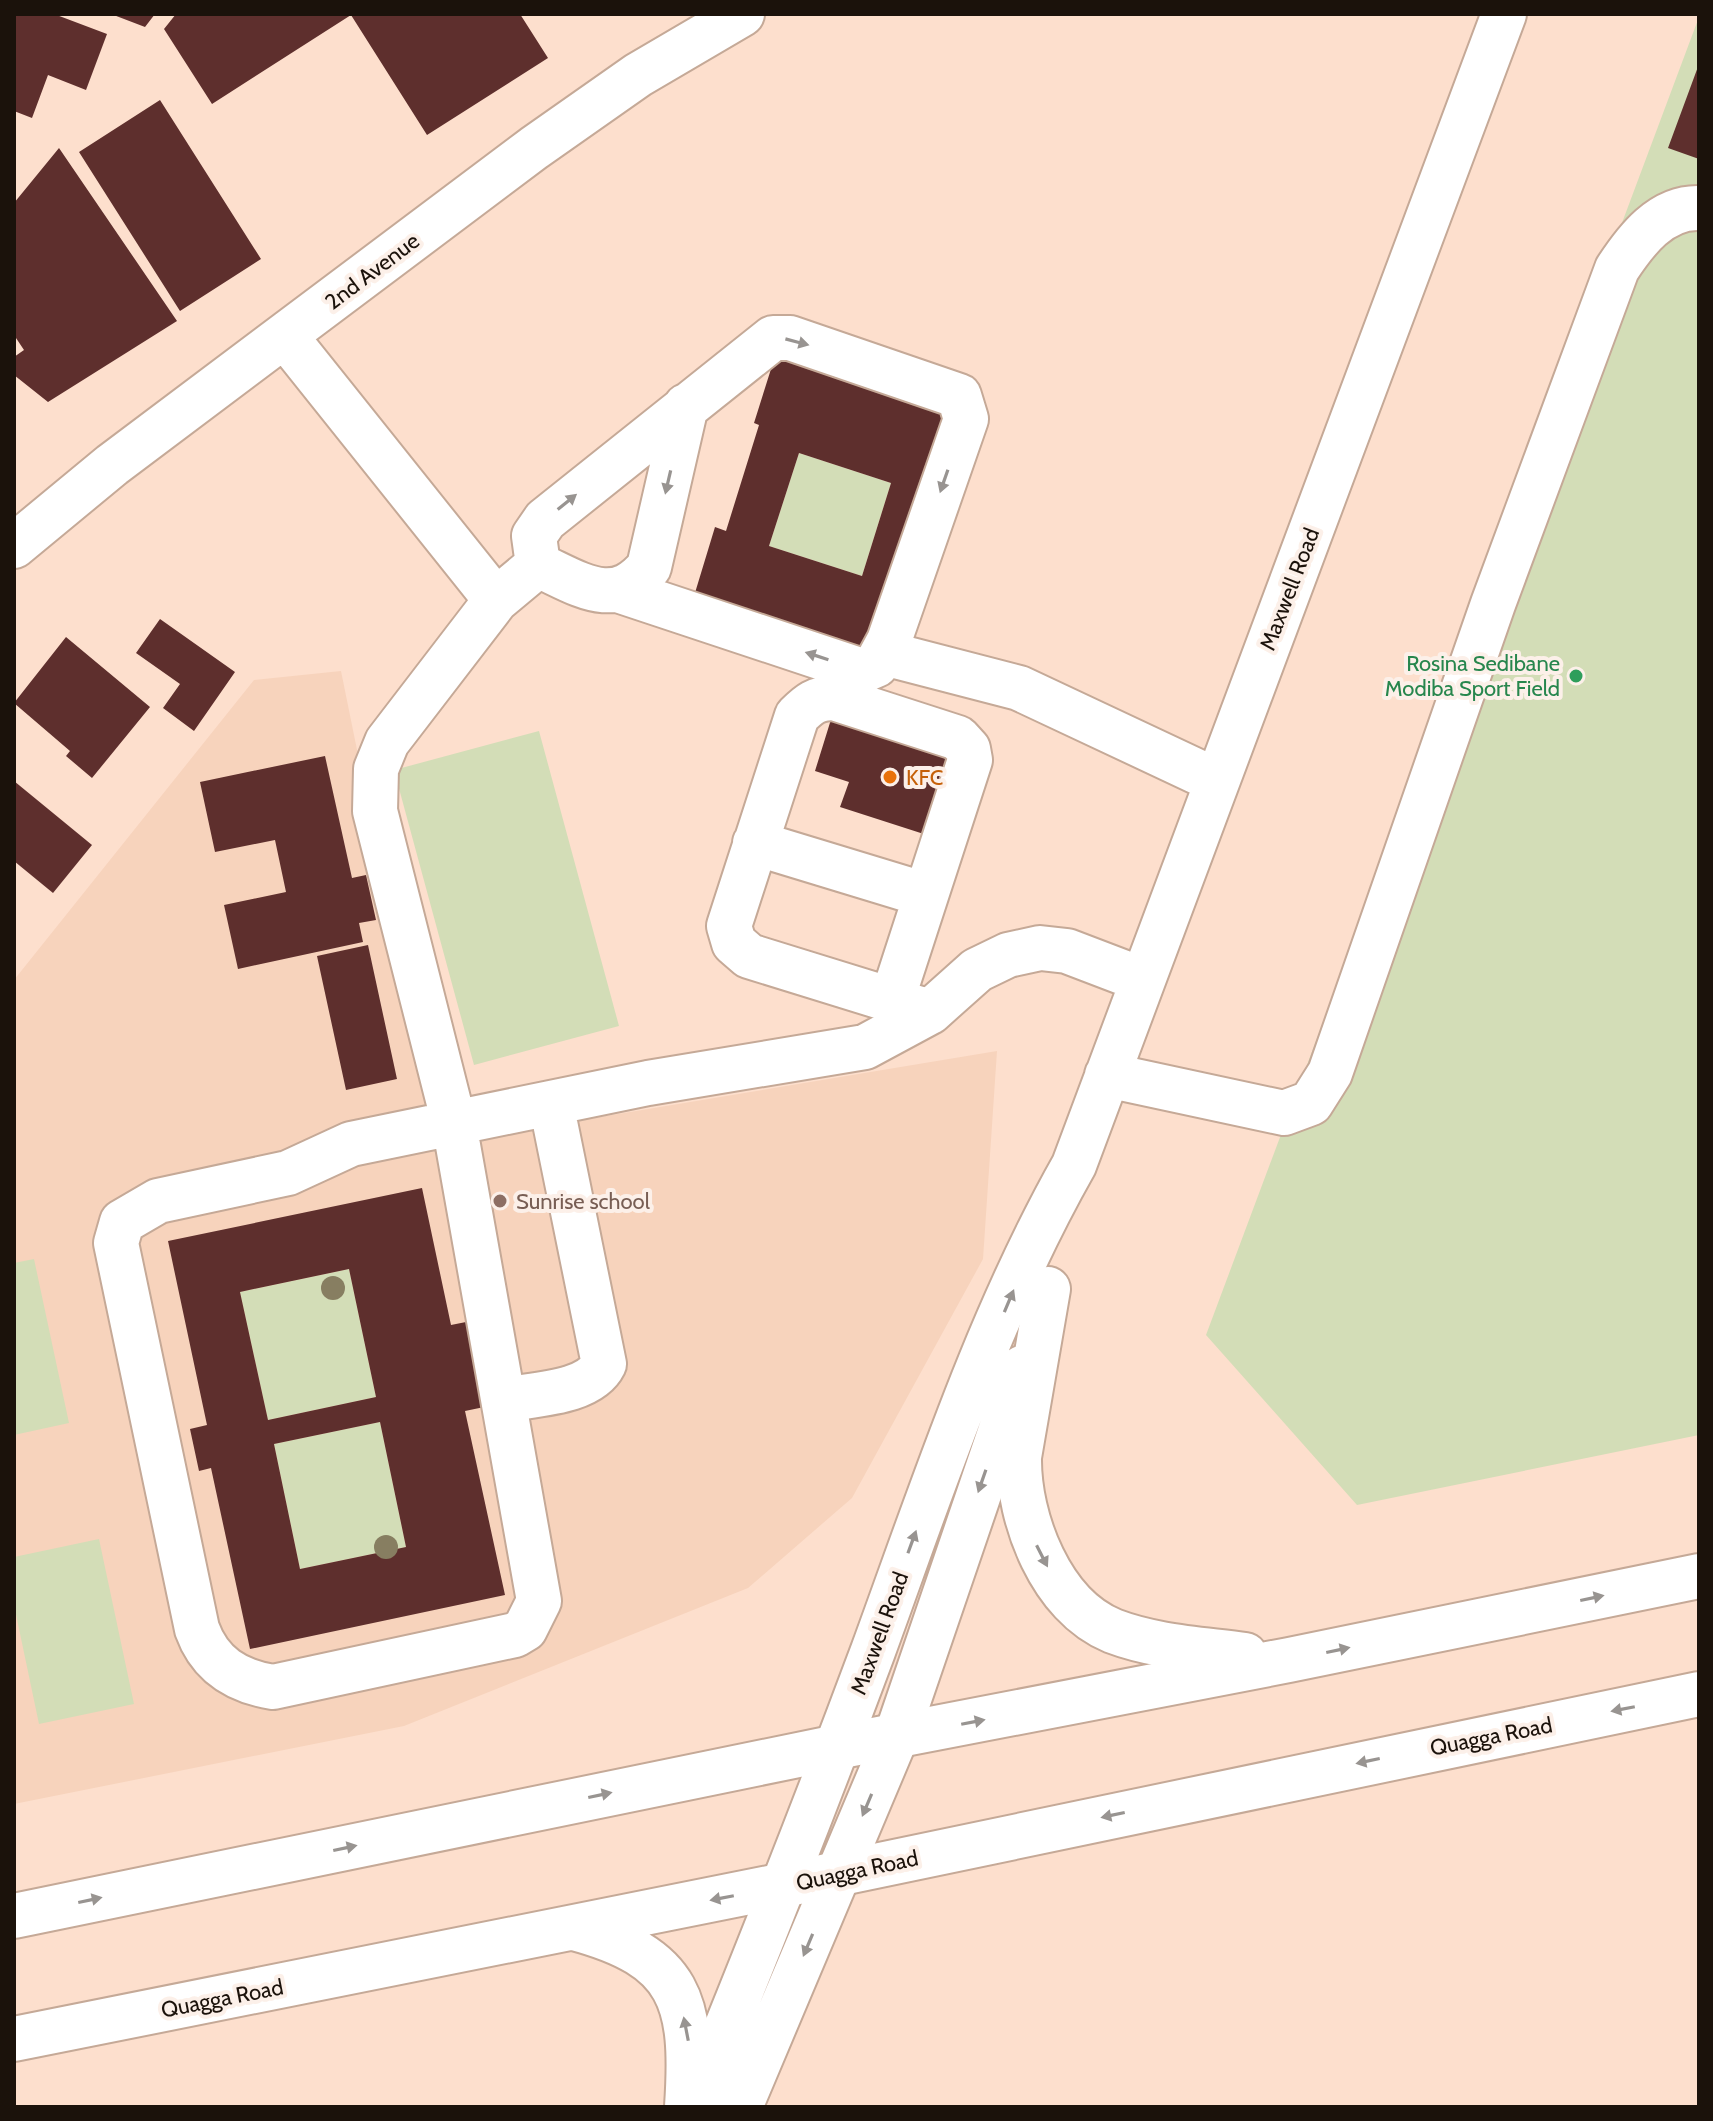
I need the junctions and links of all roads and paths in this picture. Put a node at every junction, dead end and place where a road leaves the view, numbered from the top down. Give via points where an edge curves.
1 (742, 14) edge
2 (1504, 14) edge
3 (1699, 208) edge
4 (285, 336) junction
5 (686, 406) junction
6 (14, 546) edge
7 (538, 565) junction
8 (621, 591) junction
9 (496, 600) junction
10 (884, 653) junction
11 (1217, 781) junction
12 (755, 843) junction
13 (926, 895) junction
14 (1143, 980) junction
15 (911, 1006) junction
16 (1107, 1075) junction
17 (551, 1103) junction
18 (454, 1123) junction
19 (1074, 1165) junction
20 (1048, 1289) junction
21 (504, 1400) junction
22 (1699, 1576) edge
23 (1289, 1660) junction
24 (1699, 1694) edge
25 (896, 1737) junction
26 (837, 1747) junction
27 (839, 1874) junction
28 (784, 1885) junction
29 (14, 1916) edge
30 (571, 1928) junction
31 (14, 2039) edge
32 (687, 2107) edge
33 (694, 2107) edge
34 (740, 2107) edge

1 - 4 main road, 2nd Avenue via 638,75 534,148
2 - 11 main road, Maxwell Road
3 - 16 main road via 1661,219 1636,240 1617,269 1493,604 1330,1073 1311,1103 1284,1113
4 - 6 main road, 2nd Avenue
4 - 9 main road
7 -> 5 main road via 534,536 545,520
5 -> 8 main road via 649,567
5 -> 10 main road via 773,338 790,338 959,396 966,419
7 - 8 main road via 598,590
7 - 9 main road
10 -> 8 main road via 876,665 862,671
9 - 18 main road via 387,742 376,769 375,811 386,862
10 - 11 main road via 1019,688
11 - 14 main road, Maxwell Road
12 - 13 main road
12 - 13 main road via 797,716 810,703 834,698 958,738 968,749 970,760
12 - 15 main road via 729,926 734,943 749,956
13 - 15 main road
14 - 15 main road via 1067,951 1040,948 1008,955
14 - 16 main road, Maxwell Road
15 - 17 main road via 865,1047
16 - 19 main road, Maxwell Road
17 - 18 main road
17 - 21 main road via 604,1364 579,1385
18 - 21 main road
18 - 21 main road via 351,1144 288,1173 158,1201 122,1222 116,1243 204,1650 230,1673 273,1687 525,1629 539,1601
19 - 20 main road, Maxwell Road via 1068,1219
26 -> 19 main road, Maxwell Road via 963,1408 1046,1214
20 -> 23 main road via 1019,1457 1022,1504 1045,1563 1075,1602 1111,1630 1186,1649
20 -> 25 main road, Maxwell Road
23 -> 22 main road
25 -> 23 main road
24 -> 27 main road, Quagga Road
25 - 26 main road
25 -> 27 main road, Maxwell Road
26 - 28 main road, Maxwell Road
29 -> 26 main road
27 - 28 main road, Quagga Road
27 -> 34 main road, Maxwell Road
28 -> 30 main road, Quagga Road
28 - 33 main road, Maxwell Road
30 - 31 main road, Quagga Road
32 -> 30 main road via 688,2037 674,1989 643,1953 619,1940

